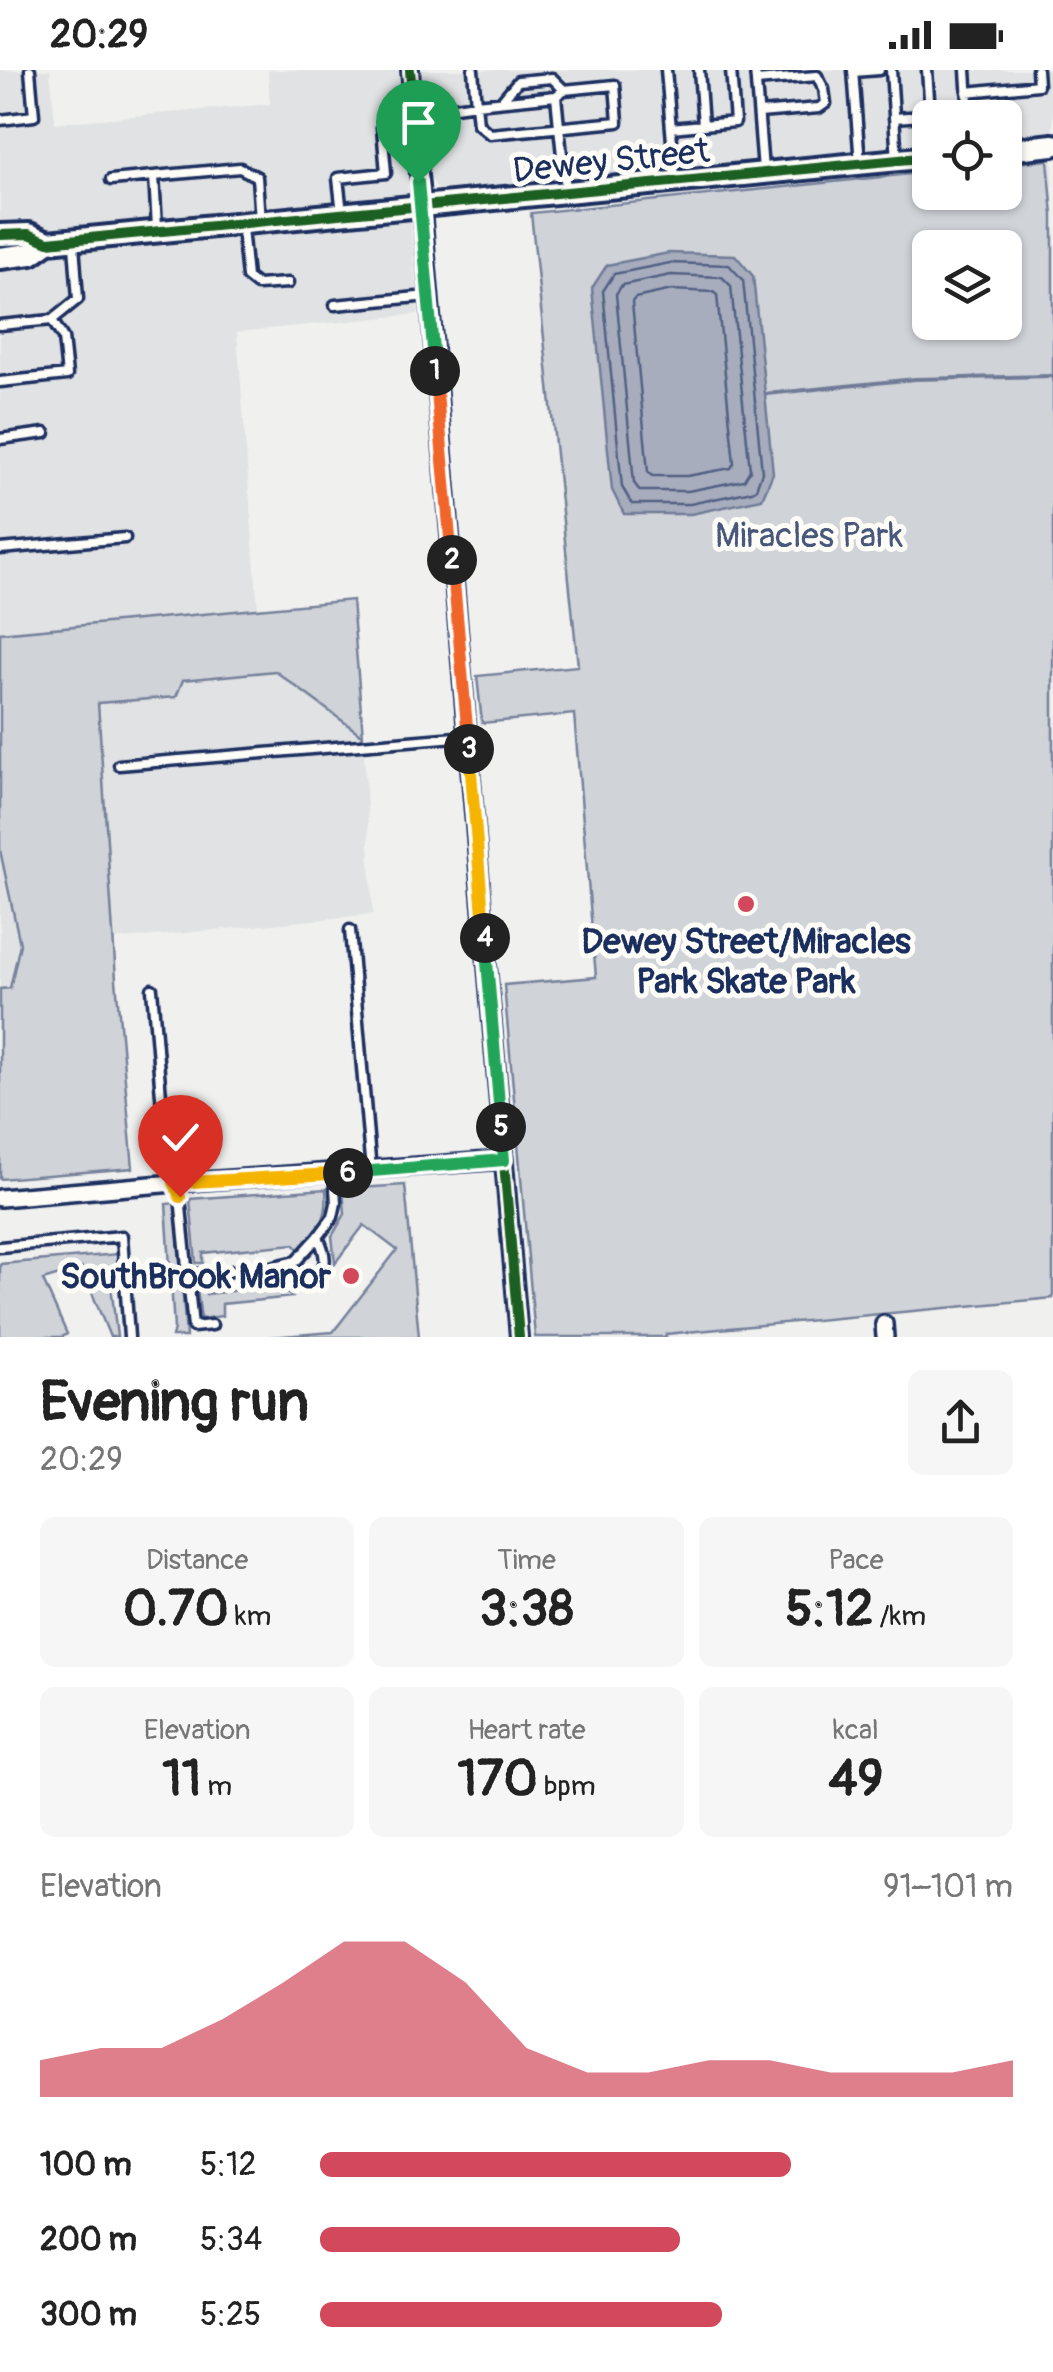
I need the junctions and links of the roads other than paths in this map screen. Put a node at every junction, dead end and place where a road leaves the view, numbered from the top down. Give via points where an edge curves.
1 (30, 70) edge
2 (410, 70) edge
3 (473, 70) edge
4 (483, 70) edge
5 (666, 70) edge
6 (700, 70) edge
7 (731, 70) edge
8 (755, 70) edge
9 (878, 70) edge
10 (891, 70) edge
11 (926, 70) edge
12 (966, 70) edge
13 (1037, 70) edge
14 (853, 71) edge
15 (756, 81) junction
16 (474, 82) junction
17 (967, 92) junction
18 (560, 93) junction
19 (968, 100) edge
20 (501, 102) junction
21 (476, 104) junction
22 (413, 113) junction
23 (759, 113) junction
24 (894, 118) junction
25 (0, 120) edge
26 (703, 125) junction
27 (559, 127) junction
28 (671, 128) junction
29 (1053, 145) edge
30 (1022, 148) edge
31 (912, 159) edge
32 (897, 160) junction
33 (860, 164) junction
34 (763, 173) junction
35 (154, 176) junction
36 (111, 180) dead end
37 (676, 182) junction
38 (566, 193) junction
39 (420, 206) junction
40 (342, 214) junction
41 (251, 222) junction
42 (158, 232) junction
43 (0, 235) edge
44 (74, 240) junction
45 (48, 242) junction
46 (0, 258) edge
47 (288, 283) dead end
48 (428, 296) junction
49 (335, 304) dead end
50 (52, 320) junction
51 (0, 325) edge
52 (0, 382) edge
53 (45, 433) dead end
54 (0, 438) edge
55 (124, 538) dead end
56 (0, 549) edge
57 (468, 736) junction
58 (119, 765) dead end
59 (350, 930) dead end
60 (152, 990) dead end
61 (504, 1160) junction
62 (371, 1171) junction
63 (334, 1174) junction
64 (174, 1183) junction
65 (0, 1198) edge
66 (318, 1237) junction
67 (0, 1247) edge
68 (267, 1268) junction
69 (187, 1275) junction
70 (212, 1325) dead end
71 (130, 1337) edge
72 (519, 1337) edge

1 - 25 lane via 34,116
2 - 22 street
3 - 16 lane
4 - 16 lane
5 - 28 lane
6 - 26 lane
7 - 26 lane via 734,122
8 - 15 lane
9 - 14 lane
10 - 24 lane
11 - 24 lane via 930,112
12 - 17 lane
13 - 17 lane via 1038,86
14 - 33 lane
15 - 23 lane
15 - 23 lane via 816,76 826,103
16 - 21 lane
17 - 19 lane
18 - 20 lane
18 - 20 lane via 552,78 518,81
18 - 27 lane
18 - 27 lane via 615,85 618,122
20 - 21 lane
21 - 22 lane
21 - 27 lane via 478,124 490,134
22 - 39 street
22 - 40 lane via 382,127 386,173 338,178
23 - 34 lane
24 - 32 lane
26 - 28 lane
27 - 38 lane
28 - 37 lane
29 - 30 street
31 - 32 street, Dewey Street
32 - 33 street, Dewey Street
33 - 34 street, Dewey Street
34 - 37 street, Dewey Street
35 - 36 lane
35 - 41 lane via 240,168 257,177
35 - 42 lane
37 - 38 street, Dewey Street
38 - 39 street, Dewey Street
39 - 40 street, Dewey Street
39 - 48 street
40 - 41 street, Dewey Street
41 - 42 street, Dewey Street
41 - 47 lane via 247,277 256,285
42 - 44 street, Dewey Street
43 - 45 street, Dewey Street via 33,234
44 - 45 street, Dewey Street
44 - 50 lane via 78,299
45 - 46 street, Dewey Street via 35,252
48 - 49 lane
48 - 57 street
50 - 51 lane
50 - 52 lane via 63,338 68,375
53 - 54 lane
55 - 56 lane
57 - 58 lane
57 - 61 street
59 - 62 lane
60 - 64 lane
61 - 62 street
61 - 72 street
62 - 63 street
63 - 64 street
63 - 66 lane via 334,1217
64 - 65 street
64 - 69 lane
66 - 68 lane via 296,1260
66 - 68 lane via 325,1264 308,1284 287,1284
67 - 71 lane via 122,1236
68 - 69 lane
69 - 70 lane via 192,1327

